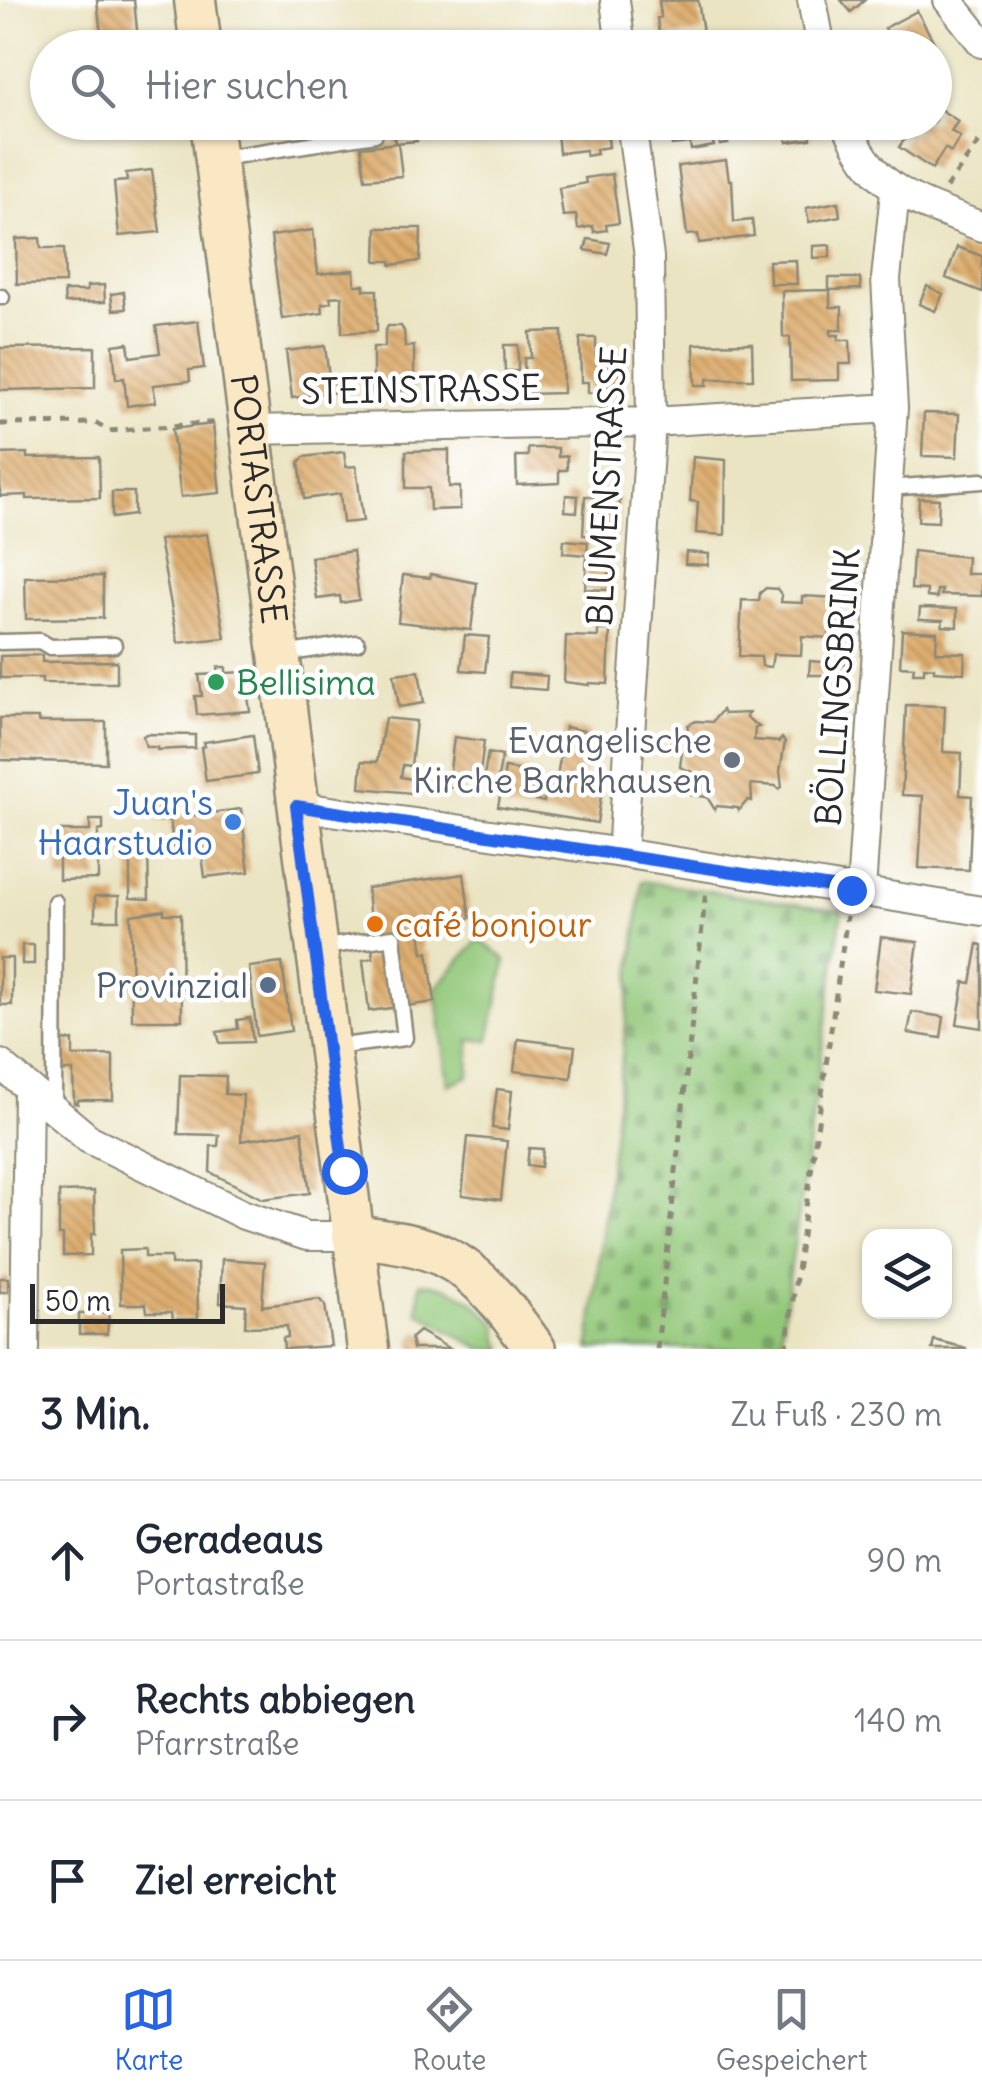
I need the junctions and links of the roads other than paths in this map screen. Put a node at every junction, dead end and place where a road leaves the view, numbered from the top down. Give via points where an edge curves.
1 (196, 0) edge
2 (615, 0) edge
3 (812, 0) edge
4 (948, 0) edge
5 (200, 30) edge
6 (619, 30) edge
7 (818, 30) edge
8 (982, 43) edge
9 (633, 140) edge
10 (856, 140) edge
11 (213, 141) edge
12 (895, 192) junction
13 (982, 227) edge
14 (893, 408) junction
15 (651, 422) junction
16 (249, 425) junction
17 (982, 482) edge
18 (888, 488) junction
19 (0, 642) edge
20 (358, 643) dead end
21 (114, 645) dead end
22 (278, 654) junction
23 (296, 806) junction
24 (622, 853) junction
25 (856, 890) junction
26 (56, 902) dead end
27 (982, 912) edge
28 (317, 948) junction
29 (328, 1048) junction
30 (0, 1064) edge
31 (28, 1088) junction
32 (54, 1111) junction
33 (353, 1236) junction
34 (25, 1349) edge
35 (368, 1349) edge
36 (535, 1349) edge

1 - 5 main road
2 - 6 street
3 - 7 street
4 - 8 street
9 - 15 street, BLUMENSTRASSE via 649,257
10 - 12 street
11 - 16 main road, PORTASTRASSE
12 - 13 street
12 - 14 street, BÖLLINGSBRINK via 886,279
14 - 15 street, STEINSTRASSE
14 - 18 street, BÖLLINGSBRINK
15 - 16 street, STEINSTRASSE
15 - 24 street, BLUMENSTRASSE
16 - 22 main road, PORTASTRASSE
17 - 18 lane
18 - 25 street, BÖLLINGSBRINK
19 - 21 lane
20 - 22 lane
22 - 23 main road, PORTASTRASSE
23 - 24 street
23 - 28 main road, PORTASTRASSE
24 - 25 street
25 - 27 street
26 - 32 lane
28 - 29 main road, PORTASTRASSE
28 - 29 lane via 393,937 405,1038
29 - 33 main road, PORTASTRASSE
30 - 31 street
31 - 32 street
31 - 34 street
32 - 33 street via 89,1139 244,1215 307,1236
33 - 35 main road, PORTASTRASSE
33 - 36 main road via 445,1256 496,1295

